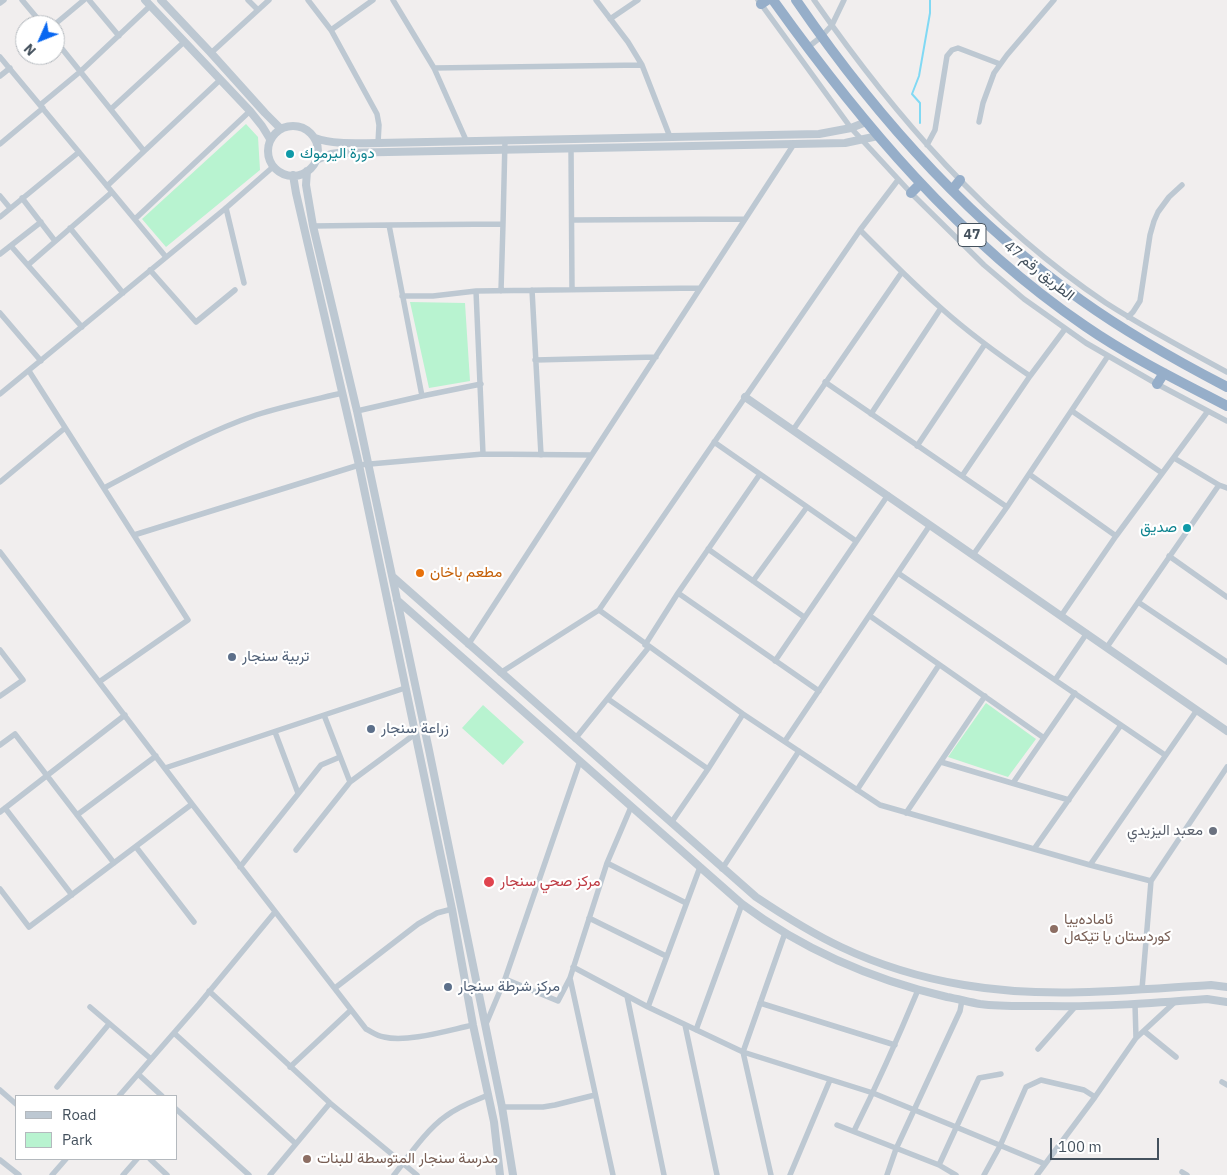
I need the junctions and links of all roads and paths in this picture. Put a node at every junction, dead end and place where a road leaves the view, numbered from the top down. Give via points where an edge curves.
1 (4, 0) edge
2 (22, 0) edge
3 (84, 0) edge
4 (89, 0) edge
5 (161, 0) edge
6 (248, 0) edge
7 (268, 0) edge
8 (308, 0) edge
9 (373, 0) edge
10 (393, 0) edge
11 (596, 0) edge
12 (638, 0) edge
13 (773, 0) edge
14 (796, 0) edge
15 (814, 0) edge
16 (844, 0) edge
17 (1054, 0) edge
18 (762, 1) edge
19 (0, 3) edge
20 (148, 3) edge
21 (258, 10) junction
22 (35, 15) edge
23 (65, 16) edge
24 (610, 19) junction
25 (832, 25) junction
26 (331, 30) junction
27 (119, 36) junction
28 (821, 37) junction
29 (184, 42) junction
30 (807, 48) junction
31 (65, 52) edge
32 (211, 53) junction
33 (0, 57) edge
34 (1000, 64) junction
35 (642, 65) junction
36 (10, 68) junction
37 (434, 68) junction
38 (80, 71) junction
39 (0, 76) edge
40 (220, 80) junction
41 (41, 107) junction
42 (111, 109) junction
43 (250, 111) junction
44 (866, 122) junction
45 (978, 122) dead end
46 (850, 128) junction
47 (281, 129) junction
48 (878, 136) junction
49 (670, 137) junction
50 (315, 138) junction
51 (270, 139) junction
52 (466, 140) junction
53 (504, 140) junction
54 (861, 140) junction
55 (378, 143) junction
56 (0, 144) edge
57 (794, 144) junction
58 (926, 145) junction
59 (571, 148) junction
60 (504, 150) junction
61 (144, 151) junction
62 (79, 152) junction
63 (316, 160) junction
64 (274, 166) junction
65 (307, 171) junction
66 (293, 175) junction
67 (898, 180) junction
68 (960, 180) junction
69 (920, 184) junction
70 (1182, 184) dead end
71 (107, 186) junction
72 (952, 190) junction
73 (112, 192) junction
74 (911, 193) junction
75 (0, 196) edge
76 (22, 198) junction
77 (10, 208) junction
78 (226, 208) junction
79 (0, 216) edge
80 (135, 219) junction
81 (745, 219) junction
82 (572, 220) junction
83 (41, 222) junction
84 (503, 224) junction
85 (313, 226) junction
86 (389, 226) junction
87 (70, 228) junction
88 (860, 230) junction
89 (55, 241) junction
90 (11, 246) junction
91 (0, 254) edge
92 (166, 257) junction
93 (28, 265) junction
94 (150, 270) junction
95 (902, 272) junction
96 (244, 283) dead end
97 (700, 288) junction
98 (572, 289) junction
99 (235, 290) dead end
100 (532, 290) junction
101 (476, 291) junction
102 (501, 291) junction
103 (123, 293) junction
104 (402, 296) junction
105 (941, 308) junction
106 (1128, 316) junction
107 (1, 317) edge
108 (82, 327) junction
109 (1065, 329) junction
110 (985, 344) junction
111 (1108, 356) junction
112 (656, 357) junction
113 (535, 360) junction
114 (41, 361) junction
115 (29, 371) junction
116 (1227, 372) edge
117 (1164, 373) junction
118 (1030, 376) junction
119 (825, 382) junction
120 (480, 384) junction
121 (1158, 384) junction
122 (1227, 387) edge
123 (342, 393) junction
124 (0, 394) edge
125 (422, 396) junction
126 (745, 396) junction
127 (1227, 406) edge
128 (357, 411) junction
129 (1072, 411) junction
130 (1208, 411) junction
131 (871, 414) junction
132 (1227, 421) edge
133 (65, 428) junction
134 (793, 430) junction
135 (714, 442) junction
136 (917, 446) junction
137 (483, 454) junction
138 (541, 455) junction
139 (591, 455) junction
140 (1174, 458) junction
141 (368, 464) junction
142 (359, 465) junction
143 (1162, 473) junction
144 (760, 474) junction
145 (1029, 474) junction
146 (962, 476) junction
147 (0, 482) edge
148 (1219, 485) junction
149 (104, 488) junction
150 (1227, 488) edge
151 (888, 495) junction
152 (807, 506) junction
153 (1007, 507) junction
154 (930, 525) junction
155 (134, 535) junction
156 (1116, 536) junction
157 (856, 541) junction
158 (708, 549) junction
159 (0, 552) edge
160 (973, 555) junction
161 (1169, 556) junction
162 (898, 573) junction
163 (392, 577) junction
164 (753, 581) junction
165 (678, 593) junction
166 (1227, 597) edge
167 (386, 599) junction
168 (397, 600) junction
169 (1138, 602) junction
170 (599, 610) junction
171 (432, 613) junction
172 (870, 616) junction
173 (1061, 616) junction
174 (804, 617) junction
175 (424, 623) junction
176 (1086, 633) junction
177 (468, 645) junction
178 (647, 646) junction
179 (1107, 648) junction
180 (0, 650) edge
181 (776, 661) junction
182 (1227, 662) edge
183 (939, 665) junction
184 (500, 673) junction
185 (1055, 680) junction
186 (99, 682) junction
187 (405, 688) junction
188 (819, 691) junction
189 (1075, 693) junction
190 (0, 696) edge
191 (985, 696) junction
192 (608, 699) junction
193 (1197, 710) junction
194 (744, 714) junction
195 (125, 715) junction
196 (324, 715) junction
197 (1121, 725) junction
198 (1227, 731) edge
199 (275, 732) junction
200 (415, 734) junction
201 (1044, 738) junction
202 (575, 739) junction
203 (785, 741) junction
204 (1, 743) edge
205 (799, 751) junction
206 (1165, 755) junction
207 (156, 756) junction
208 (340, 757) junction
209 (580, 761) junction
210 (941, 762) junction
211 (1227, 767) edge
212 (165, 768) junction
213 (708, 769) junction
214 (47, 776) junction
215 (350, 782) junction
216 (1013, 783) junction
217 (857, 790) junction
218 (298, 793) junction
219 (1069, 800) junction
220 (192, 804) junction
221 (631, 807) junction
222 (3, 810) edge
223 (906, 813) junction
224 (78, 815) junction
225 (671, 823) junction
226 (136, 847) junction
227 (1034, 849) junction
228 (296, 850) dead end
229 (114, 863) junction
230 (607, 863) junction
231 (1090, 865) junction
232 (240, 866) junction
233 (700, 867) junction
234 (722, 869) junction
235 (1151, 881) junction
236 (0, 890) edge
237 (72, 895) junction
238 (686, 903) junction
239 (742, 904) junction
240 (452, 909) junction
241 (275, 912) junction
242 (589, 918) junction
243 (194, 922) dead end
244 (785, 933) junction
245 (666, 956) junction
246 (573, 968) junction
247 (570, 978) junction
248 (504, 979) junction
249 (964, 985) junction
250 (1227, 987) edge
251 (335, 988) junction
252 (918, 990) junction
253 (1142, 990) junction
254 (210, 991) junction
255 (627, 996) junction
256 (962, 1000) junction
257 (1176, 1001) junction
258 (1227, 1002) edge
259 (760, 1003) junction
260 (1135, 1004) junction
261 (648, 1006) junction
262 (1075, 1006) junction
263 (90, 1007) dead end
264 (351, 1010) junction
265 (110, 1024) junction
266 (473, 1025) junction
267 (685, 1025) junction
268 (485, 1026) junction
269 (696, 1030) junction
270 (1144, 1031) junction
271 (174, 1033) junction
272 (1136, 1038) junction
273 (895, 1046) junction
274 (1038, 1049) dead end
275 (743, 1052) junction
276 (1176, 1057) dead end
277 (151, 1059) junction
278 (290, 1066) junction
279 (138, 1074) junction
280 (1001, 1074) dead end
281 (830, 1080) junction
282 (57, 1087) dead end
283 (0, 1090) edge
284 (873, 1094) junction
285 (120, 1095) edge
286 (161, 1095) edge
287 (488, 1095) junction
288 (596, 1095) junction
289 (1095, 1096) junction
290 (15, 1103) edge
291 (330, 1103) junction
292 (502, 1107) junction
293 (914, 1110) junction
294 (178, 1111) edge
295 (837, 1125) dead end
296 (956, 1127) junction
297 (854, 1132) junction
298 (296, 1144) junction
299 (1000, 1146) junction
300 (896, 1149) junction
301 (0, 1160) edge
302 (65, 1160) edge
303 (136, 1160) edge
304 (151, 1160) edge
305 (403, 1164) junction
306 (1045, 1164) junction
307 (939, 1165) junction
308 (1040, 1174) edge
309 (18, 1175) edge
310 (52, 1175) edge
311 (122, 1175) edge
312 (167, 1175) edge
313 (249, 1175) edge
314 (270, 1175) edge
315 (394, 1175) edge
316 (417, 1175) edge
317 (500, 1175) edge
318 (513, 1175) edge
319 (613, 1175) edge
320 (664, 1175) edge
321 (717, 1175) edge
322 (771, 1175) edge
323 (790, 1175) edge
324 (887, 1175) edge
325 (956, 1175) edge
326 (984, 1175) edge

1 - 19 street
2 - 22 street
3 - 23 street
4 - 27 street
5 - 32 street
6 - 21 street
7 - 21 street
8 - 26 street
9 - 26 street
10 - 37 street
11 - 24 street
12 - 24 street
13 - 30 highway, الطريق رقم 47 / 47
14 - 28 highway, الطريق رقم 47 / 47
15 - 25 street
16 - 25 street
17 - 34 street
18 - 46 street
20 - 27 street
20 - 29 street
21 - 32 street
24 - 35 street
25 - 28 street
25 - 58 street via 866,73
26 - 55 street via 376,114
27 - 38 street
28 - 30 street
28 - 72 highway, الطريق رقم 47 / 47 via 882,113
29 - 40 street
29 - 42 street
30 - 44 highway, الطريق رقم 47 / 47
31 - 38 street
32 - 47 street
33 - 36 street
34 - 45 street via 989,83
34 - 58 street via 958,48 952,50 947,56 935,130
35 - 37 street
35 - 49 street
36 - 39 street
36 - 41 street
37 - 52 street
38 - 41 street
38 - 42 street
40 - 43 street
40 - 61 street
41 - 56 street
41 - 62 street
42 - 61 street
43 - 51 street
43 - 80 street
44 - 46 street
44 - 48 highway, الطريق رقم 47 / 47
46 - 49 street via 818,134
46 - 54 street
47 - 50 street via 288,126 304,128
47 - 51 street
48 - 54 street
48 - 69 highway, الطريق رقم 47 / 47
49 - 53 street
50 - 55 street
50 - 63 street
51 - 64 street via 268,149
52 - 53 street
52 - 55 street
53 - 60 street
54 - 57 street
54 - 67 street
57 - 59 street
57 - 81 street
58 - 68 street
59 - 60 street
59 - 82 street
60 - 63 street via 338,153
60 - 84 street
61 - 71 street
62 - 71 street
62 - 76 street
63 - 65 street
64 - 66 street
64 - 78 street
65 - 66 street
65 - 85 street via 306,185
66 - 123 street
67 - 74 street
67 - 88 street
68 - 72 highway
68 - 106 street via 1060,270
69 - 74 highway
69 - 117 highway, الطريق رقم 47 / 47 via 986,248 1049,300 1086,327
70 - 106 street via 1163,204 1154,221 1140,301
71 - 73 street
72 - 122 highway, الطريق رقم 47 / 47 via 1020,252 1080,300 1144,342
73 - 80 street
73 - 87 street
74 - 109 street via 984,265
75 - 77 street
76 - 77 street
76 - 83 street
77 - 79 street
78 - 92 street
78 - 96 street
80 - 92 street
81 - 82 street
81 - 97 street
82 - 98 street
83 - 89 street
83 - 90 street
84 - 86 street
84 - 102 street
85 - 86 street
85 - 128 street
86 - 104 street
87 - 89 street
87 - 103 street
88 - 95 street
88 - 126 street
89 - 93 street
90 - 91 street
90 - 93 street
92 - 94 street
93 - 108 street
94 - 99 street via 196,322
94 - 103 street
95 - 105 street
95 - 119 street
97 - 98 street
97 - 112 street
98 - 100 street
100 - 102 street
100 - 113 street
101 - 102 street
101 - 104 street
101 - 120 street
103 - 108 street
104 - 125 street
105 - 110 street
105 - 131 street
106 - 116 street
107 - 114 street
108 - 114 street
109 - 111 street
109 - 118 street
110 - 118 street
110 - 136 street
111 - 121 street
111 - 129 street
112 - 113 street
112 - 139 street
113 - 138 street
114 - 115 street
115 - 124 street
115 - 133 street
117 - 121 highway
117 - 127 highway, الطريق رقم 47 / 47
118 - 146 street
119 - 131 street
119 - 134 street
120 - 125 street
120 - 137 street
121 - 130 street
123 - 142 street
123 - 149 street via 274,409 234,423
125 - 128 street
126 - 134 street
126 - 135 street
128 - 141 street
129 - 143 street
129 - 145 street
130 - 132 street
130 - 140 street
131 - 136 street
133 - 147 street
133 - 149 street
134 - 151 street
135 - 144 street
135 - 170 street
136 - 146 street
137 - 138 street
137 - 141 street
138 - 139 street
139 - 177 street
140 - 143 street
140 - 148 street
141 - 142 street
141 - 163 street
142 - 155 street
142 - 167 street
143 - 156 street
144 - 152 street
144 - 158 street
145 - 153 street
145 - 156 street
146 - 153 street
148 - 150 street
148 - 161 street
149 - 155 street
151 - 154 street
151 - 157 street
152 - 157 street
152 - 164 street
153 - 160 street
154 - 160 street
154 - 162 street
155 - 186 street via 188,620
156 - 173 street
157 - 174 street
158 - 164 street
158 - 165 street
159 - 186 street
160 - 173 street
161 - 166 street
161 - 169 street
162 - 172 street
162 - 185 street
163 - 168 street
163 - 171 street
164 - 174 street
165 - 178 street
165 - 181 street
167 - 168 street
167 - 187 street
168 - 175 street
168 - 268 street
169 - 179 street
169 - 182 street
170 - 178 street
170 - 184 street
171 - 175 street
171 - 177 street
172 - 183 street
172 - 188 street
173 - 176 street
174 - 181 street
175 - 209 street
176 - 179 street
176 - 185 street
177 - 184 street
178 - 192 street
178 - 194 street
179 - 193 street
180 - 190 street via 23,680
181 - 188 street
183 - 191 street
183 - 217 street
184 - 202 street
185 - 189 street
186 - 195 street
187 - 196 street
187 - 200 street
188 - 203 street
189 - 197 street
189 - 201 street
191 - 201 street
191 - 210 street
192 - 202 street
192 - 213 street
193 - 198 street
193 - 206 street
194 - 203 street
194 - 213 street
195 - 207 street
195 - 214 street
196 - 199 street
196 - 208 street
197 - 206 street
197 - 219 street
199 - 212 street
199 - 218 street
200 - 215 street
200 - 240 street
201 - 216 street
202 - 225 street
203 - 205 street
204 - 214 street via 15,734
205 - 217 street
205 - 234 street
206 - 231 street
207 - 212 street
207 - 224 street
208 - 215 street
208 - 218 street via 321,765
209 - 221 street
209 - 248 street
210 - 216 street
210 - 223 street
211 - 235 street
212 - 220 street
213 - 225 street
214 - 222 street
214 - 224 street
215 - 228 street
216 - 219 street
217 - 223 street via 880,805
218 - 232 street
219 - 227 street
220 - 226 street
220 - 232 street
221 - 230 street
221 - 233 street
222 - 237 street
223 - 227 street
224 - 229 street
225 - 234 street
226 - 229 street
226 - 243 street
227 - 231 street
229 - 237 street
230 - 238 street
230 - 242 street
231 - 235 street
232 - 241 street
233 - 238 street
233 - 239 street
234 - 249 street via 756,897 805,929 842,947 883,964
235 - 253 street
236 - 237 street via 29,927
238 - 245 street
239 - 244 street
239 - 269 street
240 - 251 street via 418,924
240 - 266 street
241 - 251 street
241 - 254 street
242 - 245 street
242 - 246 street
244 - 252 street via 838,960
244 - 259 street
245 - 261 street
246 - 247 street
246 - 255 street
247 - 248 street via 558,1001
247 - 288 street
248 - 268 street
249 - 253 street via 1044,992
249 - 256 street
250 - 253 street via 1211,985
251 - 264 street
252 - 256 street
252 - 273 street
254 - 271 street
254 - 278 street
255 - 261 street
255 - 320 street
256 - 262 street via 981,1004
256 - 293 street via 960,1011
257 - 258 street via 1207,999
257 - 260 street
257 - 270 street
259 - 273 street
259 - 275 street
260 - 262 street
260 - 272 street
261 - 267 street
262 - 274 street
263 - 265 street
264 - 266 street via 366,1029 384,1037 408,1038
264 - 278 street
265 - 277 street
265 - 282 street
266 - 287 street
267 - 269 street
267 - 321 street
268 - 292 street
269 - 275 street
270 - 272 street
270 - 276 street
271 - 277 street
271 - 298 street
272 - 289 street
273 - 284 street
275 - 281 street
275 - 322 street
277 - 279 street
278 - 291 street
279 - 285 street
279 - 286 street
280 - 296 street via 979,1078
281 - 284 street
281 - 323 street
283 - 290 street
284 - 293 street
284 - 297 street
287 - 305 street via 440,1120
287 - 317 street
288 - 292 street via 543,1107
288 - 319 street
289 - 299 street via 1084,1090 1041,1080 1026,1087
289 - 306 street
291 - 298 street
291 - 305 street
292 - 318 street
293 - 296 street
293 - 300 street
294 - 313 street
295 - 297 street
296 - 299 street
296 - 307 street
297 - 300 street
298 - 314 street
299 - 306 street
299 - 326 street
300 - 307 street
300 - 324 street
301 - 309 street
302 - 310 street
303 - 311 street
304 - 312 street
305 - 315 street
305 - 316 street
306 - 308 street
307 - 325 street

